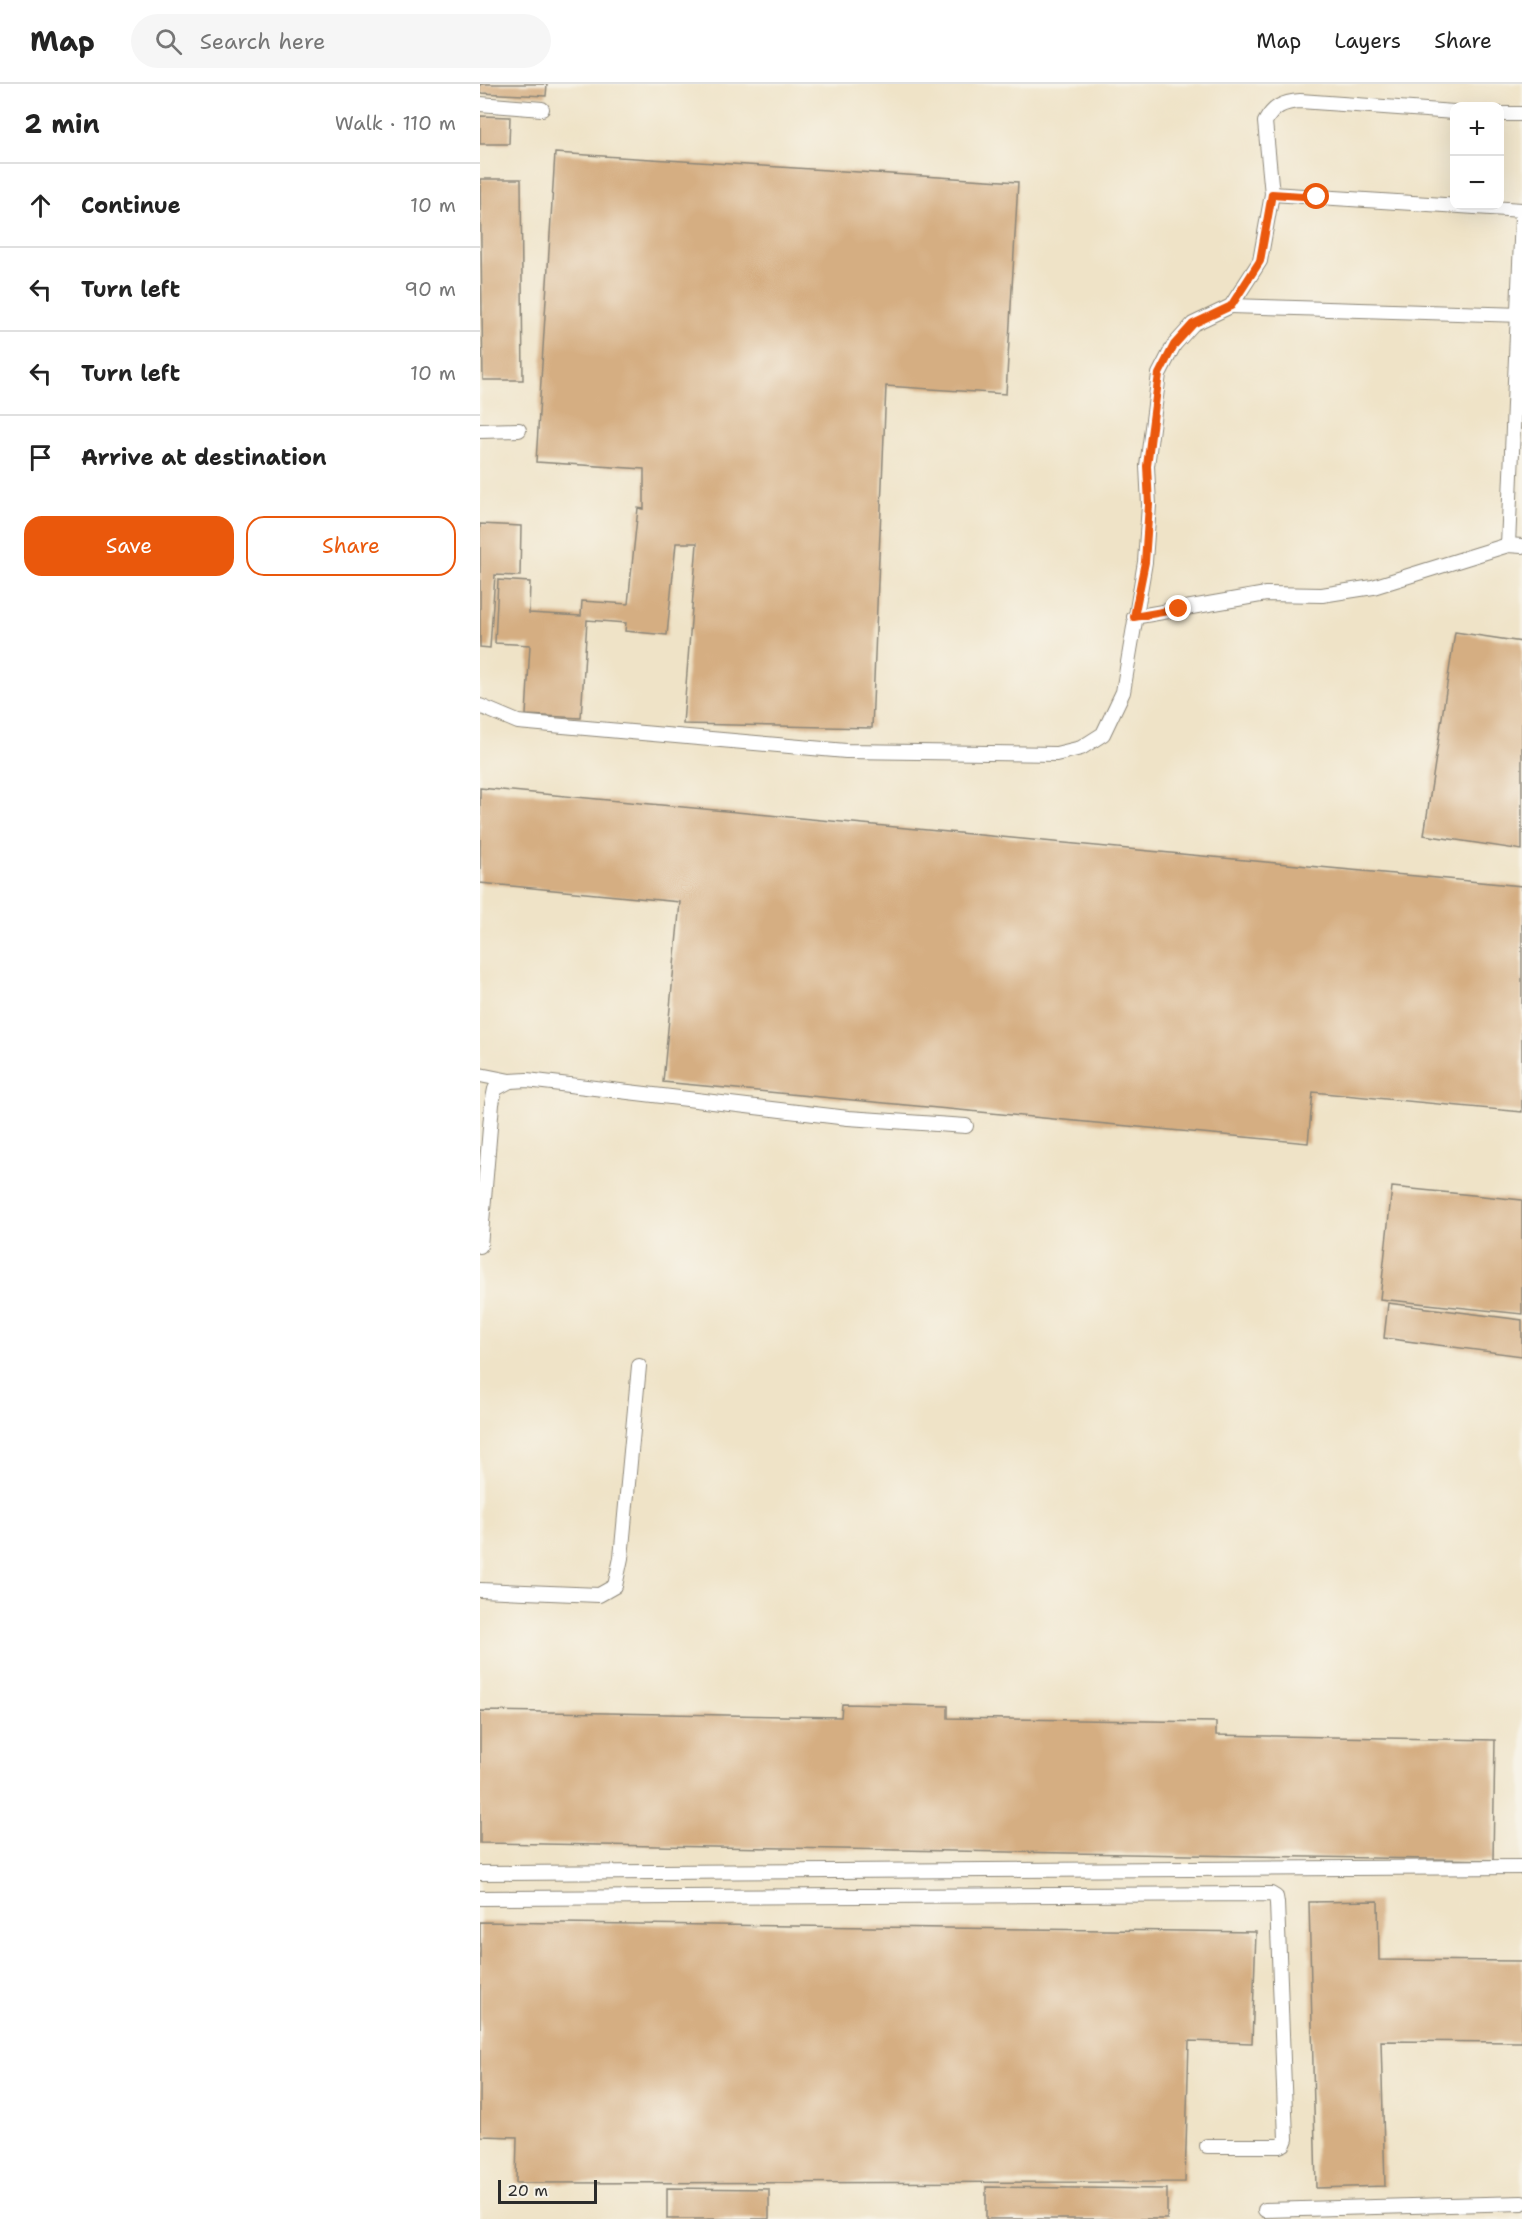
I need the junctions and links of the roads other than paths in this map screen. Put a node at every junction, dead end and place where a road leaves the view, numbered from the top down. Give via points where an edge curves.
1 (480, 104) edge
2 (542, 109) dead end
3 (1450, 112) edge
4 (1504, 114) edge
5 (1522, 114) edge
6 (1272, 194) junction
7 (1522, 210) edge
8 (1522, 217) edge
9 (1231, 306) junction
10 (1520, 315) edge
11 (519, 430) dead end
12 (480, 431) edge
13 (1515, 545) edge
14 (1134, 617) junction
15 (480, 706) edge
16 (480, 1075) edge
17 (510, 1081) junction
18 (966, 1126) dead end
19 (480, 1246) edge
20 (639, 1366) dead end
21 (480, 1590) edge
22 (1522, 1867) edge
23 (480, 1873) edge
24 (480, 1898) edge
25 (1207, 2146) dead end
26 (1522, 2203) edge
27 (1265, 2210) dead end

1 - 2 lane
3 - 6 lane via 1300,101 1277,106 1265,122
4 - 5 lane
6 - 7 lane
6 - 9 lane via 1260,261
8 - 10 lane
9 - 10 lane
9 - 14 lane via 1193,324 1174,345 1159,374 1147,466 1145,562
10 - 13 lane
11 - 12 lane
13 - 14 lane via 1373,587 1322,595 1266,594
14 - 15 lane via 1123,692 1103,734 1081,748 1056,754 846,751 518,722
16 - 17 lane
17 - 18 lane via 848,1118
17 - 19 lane via 495,1089 492,1104
20 - 21 lane via 615,1586 599,1595
22 - 23 lane
24 - 25 lane via 1271,1894 1277,1903 1286,2139 1279,2146
26 - 27 lane

